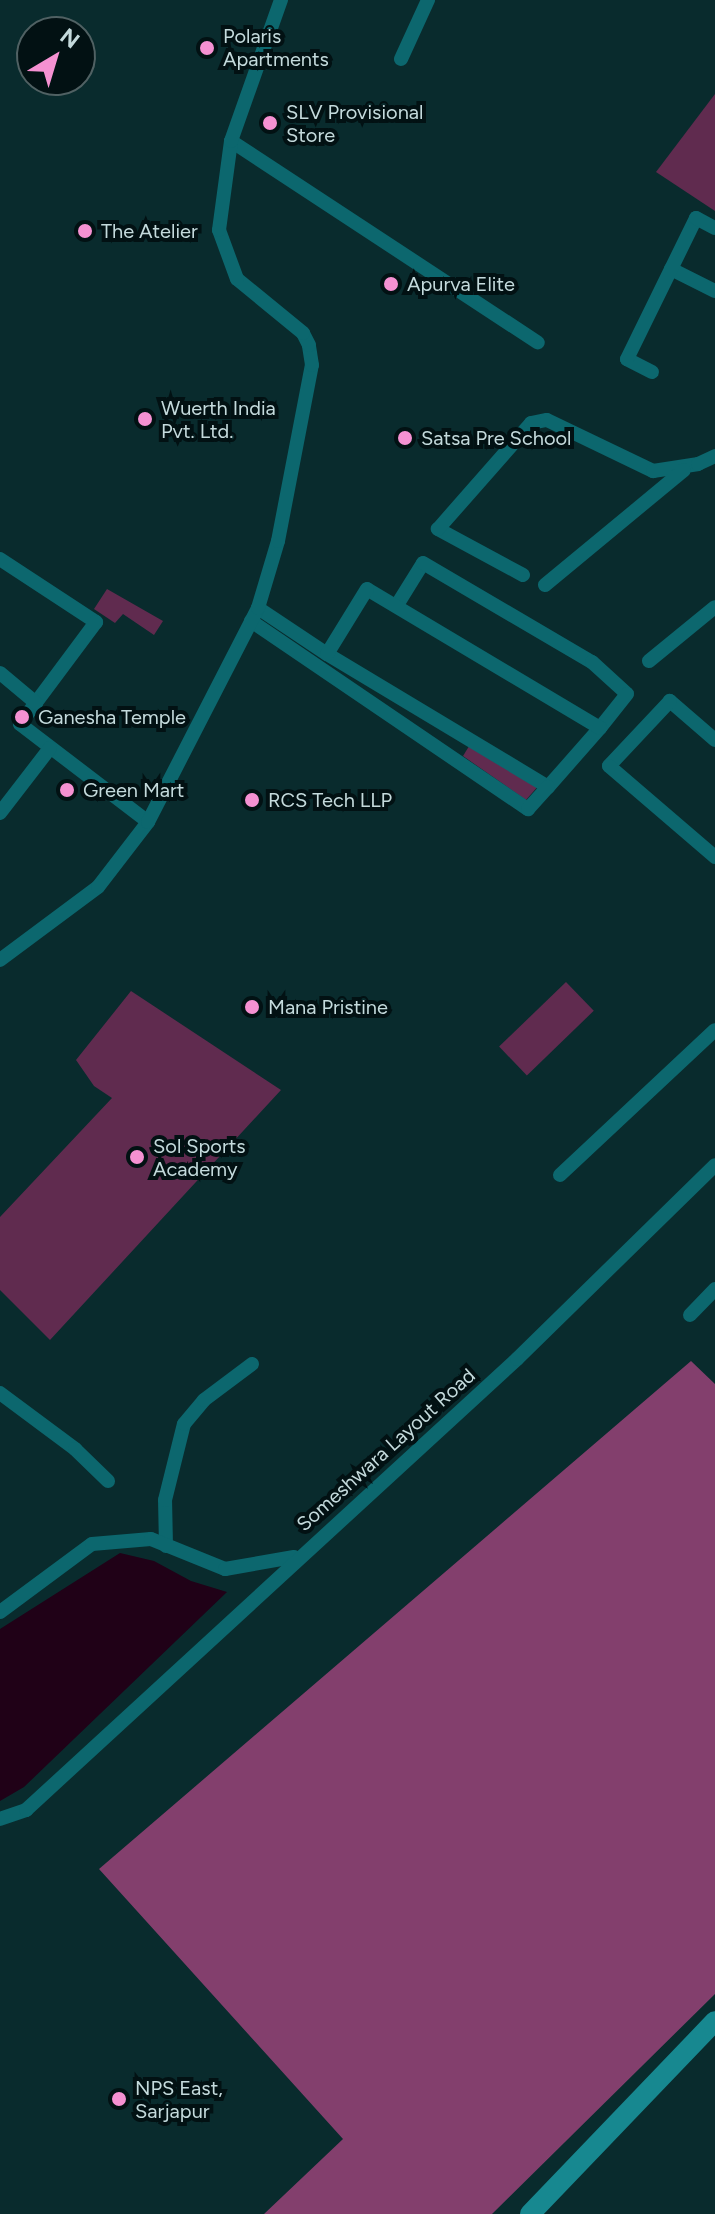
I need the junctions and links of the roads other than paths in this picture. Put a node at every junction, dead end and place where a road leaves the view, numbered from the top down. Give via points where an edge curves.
1 (281, 0) edge
2 (428, 0) edge
3 (401, 59) dead end
4 (231, 141) junction
5 (715, 228) edge
6 (671, 269) junction
7 (715, 291) edge
8 (538, 343) dead end
9 (652, 372) dead end
10 (715, 456) edge
11 (687, 467) junction
12 (0, 559) edge
13 (523, 575) dead end
14 (545, 585) dead end
15 (397, 605) junction
16 (715, 607) edge
17 (254, 614) junction
18 (318, 652) junction
19 (649, 661) dead end
20 (0, 673) edge
21 (36, 703) junction
22 (600, 728) junction
23 (715, 740) edge
24 (50, 748) junction
25 (548, 787) junction
26 (0, 813) edge
27 (148, 822) junction
28 (715, 857) edge
29 (0, 960) edge
30 (715, 1030) edge
31 (715, 1165) edge
32 (560, 1175) dead end
33 (715, 1289) edge
34 (690, 1315) dead end
35 (252, 1364) dead end
36 (0, 1393) edge
37 (108, 1481) dead end
38 (166, 1546) junction
39 (299, 1556) junction
40 (0, 1612) edge
41 (0, 1819) edge
42 (715, 2021) edge
43 (530, 2214) edge

1 - 4 street
2 - 3 street
4 - 8 street
4 - 17 street via 219,230 227,260 237,279 303,333 312,365 278,541
5 - 6 street via 696,218
6 - 7 street
6 - 9 street via 627,359
10 - 11 street
11 - 13 street via 639,468 547,420 531,423 438,529
11 - 14 street
12 - 21 street via 96,622
15 - 18 street via 367,589
15 - 22 street
15 - 22 street via 423,563 592,662 627,694
16 - 19 street
17 - 18 street
17 - 27 street
18 - 25 street
18 - 25 street via 528,809
20 - 21 street
21 - 24 street via 20,724
22 - 25 street
23 - 28 street via 670,701 609,766
24 - 26 street
24 - 27 street
27 - 29 street via 98,887
30 - 32 street
31 - 39 street, Someshwara Layout Road
33 - 34 street
35 - 38 street via 204,1400 184,1424 165,1500
36 - 37 street
38 - 39 street, Someshwara Layout Road via 225,1569
38 - 40 street, Someshwara Layout Road via 124,1538 92,1544
39 - 41 street via 26,1810
42 - 43 main road

